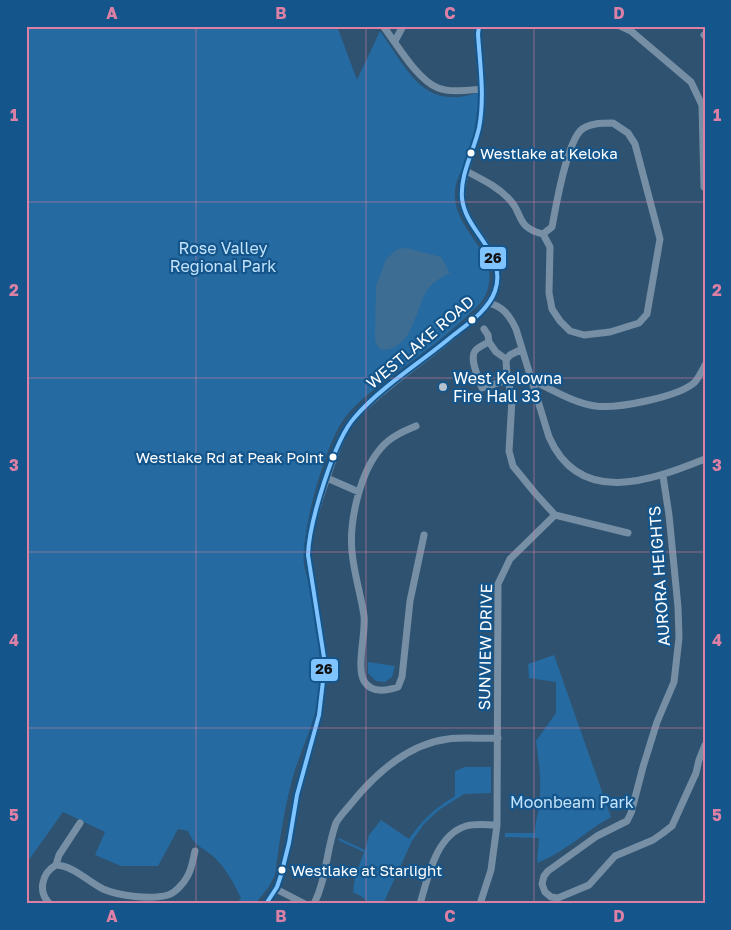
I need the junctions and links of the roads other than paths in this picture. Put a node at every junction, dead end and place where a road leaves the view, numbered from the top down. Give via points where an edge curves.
1 (383, 26) edge
2 (403, 26) edge
3 (479, 26) edge
4 (620, 26) edge
5 (394, 41) junction
6 (482, 89) junction
7 (466, 170) junction
8 (704, 187) edge
9 (543, 234) junction
10 (488, 303) junction
11 (484, 329) dead end
12 (490, 342) junction
13 (522, 349) junction
14 (506, 359) junction
15 (705, 366) edge
16 (508, 380) junction
17 (531, 380) junction
18 (416, 426) dead end
19 (705, 459) edge
20 (663, 476) junction
21 (327, 478) junction
22 (359, 492) junction
23 (556, 515) junction
24 (628, 533) dead end
25 (424, 535) dead end
26 (498, 738) junction
27 (705, 745) edge
28 (80, 823) dead end
29 (497, 825) junction
30 (195, 851) dead end
31 (56, 865) junction
32 (276, 889) junction
33 (50, 904) edge
34 (266, 904) edge
35 (305, 904) edge
36 (314, 904) edge
37 (420, 904) edge
38 (480, 904) edge

1 - 5 street
2 - 5 street
3 - 6 street, WESTLAKE ROAD
4 - 8 street via 631,31 691,82 702,105
5 - 6 street via 426,80 438,88
6 - 7 street, WESTLAKE ROAD via 479,128
7 - 9 street via 510,200 531,231
7 - 10 street, WESTLAKE ROAD via 464,207 491,252 497,271 495,290
9 - 9 street via 552,227 557,193 570,149 580,131 596,124 613,123 628,133 635,144 660,238 647,314 640,323 610,332 584,335 570,331 552,308 549,293 550,247
10 - 13 street via 496,304 509,315
10 - 21 street, WESTLAKE ROAD via 354,418 336,450
11 - 12 street
12 - 14 street
12 - 16 street via 473,354 482,388
13 - 14 street
13 - 17 street
14 - 16 street
15 - 17 street via 694,383 681,390 613,407 580,402
16 - 23 street via 512,399 510,458 520,475
17 - 20 street via 555,451 578,473 595,480 619,483
18 - 22 street via 382,447 367,469
19 - 20 street
20 - 27 street, AURORA HEIGHTS via 678,615 679,645 674,682 627,821 597,836 548,871 542,884 545,892 558,898 580,890 589,885 615,856 653,840 672,826
21 - 22 street
21 - 32 street, WESTLAKE ROAD via 308,542 325,664 319,715 296,795 289,843
22 - 25 street via 352,524 352,552 364,618 360,670 372,689 386,691 398,687 402,677 410,600
23 - 24 street
23 - 26 street, SUNVIEW DRIVE via 510,559 498,584
26 - 29 street, SUNVIEW DRIVE
26 - 36 street via 448,739 413,750 379,774 337,821 325,874
28 - 31 street
29 - 37 street via 468,826 449,836 434,859
29 - 38 street, SUNVIEW DRIVE via 491,870
30 - 31 street via 188,876 168,895 118,895 68,867
31 - 33 street via 48,870 43,881 44,896
32 - 34 street, WESTLAKE ROAD
32 - 35 street

